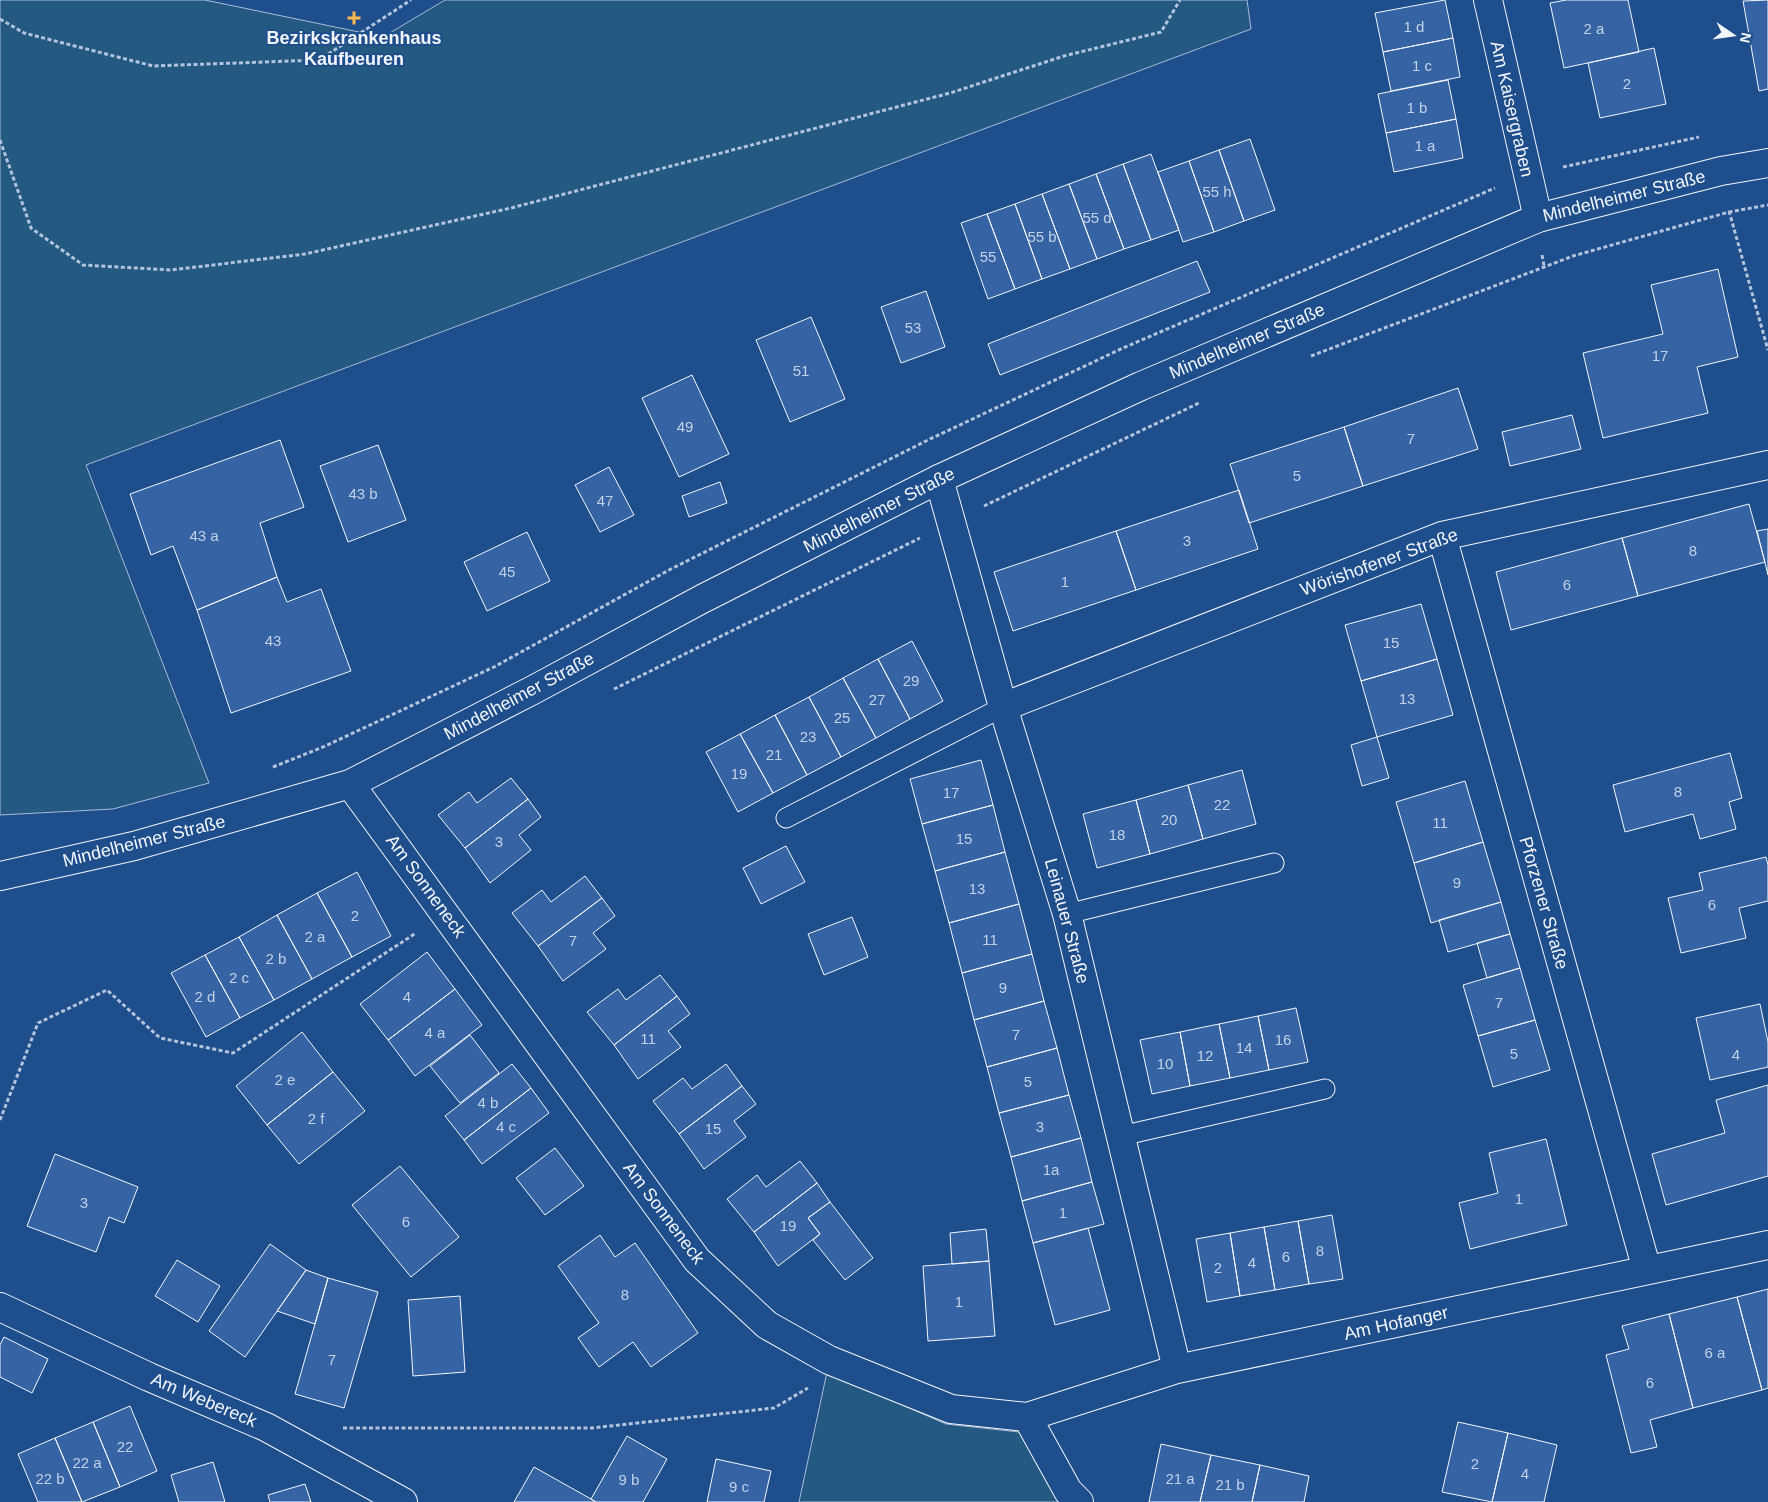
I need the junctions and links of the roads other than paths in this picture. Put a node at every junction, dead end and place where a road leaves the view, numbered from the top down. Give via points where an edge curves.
1 (1488, 0) edge
2 (1768, 163) edge
3 (1538, 218) junction
4 (1768, 465) edge
5 (939, 479) junction
6 (1442, 536) junction
7 (1003, 707) junction
8 (350, 784) junction
9 (786, 818) dead end
10 (1274, 863) dead end
11 (0, 876) edge
12 (1068, 914) junction
13 (1325, 1088) dead end
14 (1122, 1136) junction
15 (1768, 1244) edge
16 (1647, 1270) junction
17 (0, 1307) edge
18 (1177, 1369) junction
19 (1027, 1417) junction
20 (403, 1502) edge
21 (1079, 1502) edge

1 - 3 street, Am Kaisergraben
2 - 3 street, Mindelheimer Straße via 1721,171
3 - 5 street, Mindelheimer Straße via 1140,386
4 - 6 street, Wörishofener Straße
5 - 7 street, Leinauer Straße
5 - 8 street, Mindelheimer Straße
6 - 7 street, Wörishofener Straße
6 - 16 street, Pforzener Straße
7 - 9 lane
7 - 12 street, Leinauer Straße
8 - 11 street, Mindelheimer Straße via 134,846
8 - 19 street, Am Sonneneck via 697,1260 767,1325 829,1360 951,1409
10 - 12 lane
12 - 14 street, Leinauer Straße
13 - 14 lane
14 - 18 street, Leinauer Straße
15 - 16 street, Am Hofanger
16 - 18 street, Am Hofanger
17 - 20 street, Am Webereck via 149,1377 266,1427
18 - 19 street, Am Hofanger
19 - 21 street via 1068,1491

